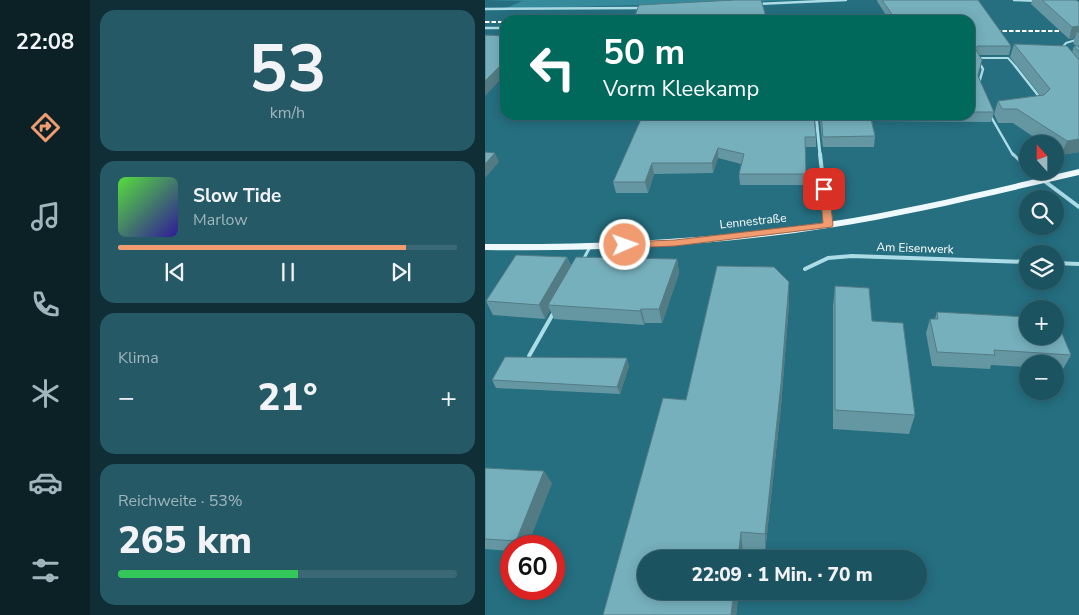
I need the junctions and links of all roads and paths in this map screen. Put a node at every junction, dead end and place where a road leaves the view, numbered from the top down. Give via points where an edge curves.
1 (846, 0) edge
2 (1014, 0) edge
3 (1042, 1) edge
4 (751, 4) edge
5 (647, 8) edge
6 (485, 10) edge
7 (485, 28) edge
8 (500, 28) edge
9 (1079, 40) edge
10 (1061, 51) edge
11 (979, 89) edge
12 (1042, 102) edge
13 (988, 112) edge
14 (817, 120) edge
15 (1019, 161) edge
16 (1079, 172) edge
17 (1064, 175) edge
18 (1043, 180) joint
19 (1079, 207) edge
20 (828, 225) junction
21 (591, 246) junction
22 (485, 247) edge
23 (582, 262) edge
24 (1019, 262) edge
25 (1064, 263) edge
26 (1079, 264) edge
27 (805, 269) dead end
28 (559, 304) edge
29 (529, 356) edge

1 - 4 street
2 - 3 street
5 - 6 street
7 - 8 street
9 - 10 lane via 1064,43
11 - 12 lane via 983,69 976,58 1008,58
13 - 15 lane
14 - 20 street
16 - 17 main road, Lennestraße
18 - 19 street
18 - 20 main road, Lennestraße
20 - 21 main road, Lennestraße via 675,243
21 - 22 main road, Lennestraße
21 - 23 lane
24 - 27 street, Am Eisenwerk via 853,256 828,258
25 - 26 street
28 - 29 lane

